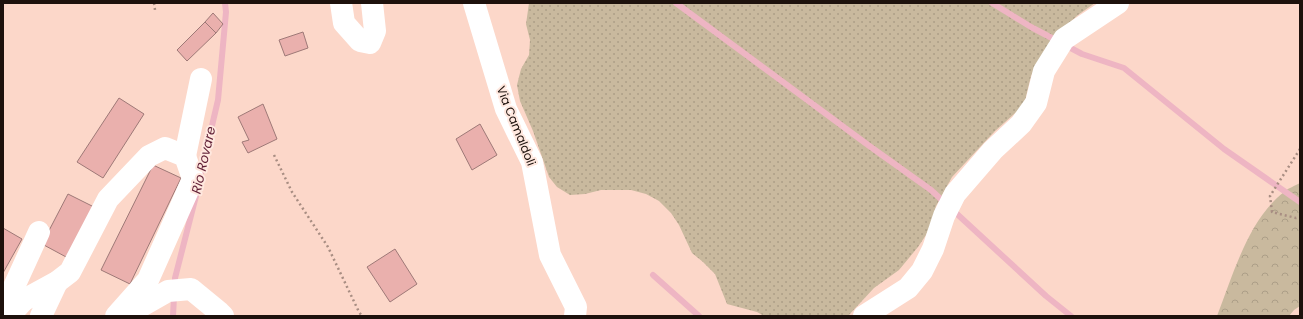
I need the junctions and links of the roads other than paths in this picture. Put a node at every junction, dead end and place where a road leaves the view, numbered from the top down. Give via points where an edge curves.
1 (341, 3) edge
2 (372, 3) edge
3 (474, 3) edge
4 (1118, 3) edge
5 (201, 78) dead end
6 (185, 156) junction
7 (39, 232) dead end
8 (57, 282) junction
9 (9, 315) edge
10 (41, 316) edge
11 (116, 316) edge
12 (124, 316) edge
13 (223, 316) edge
14 (575, 316) edge
15 (864, 316) edge

1 - 2 street via 344,23 360,41 370,42 375,31
3 - 14 street, Via Camaldoli via 506,109 532,162 550,255 576,307
4 - 15 street via 1064,39 1044,71 1036,103 1021,124 993,150 955,194 922,271 908,288
5 - 6 street
6 - 8 street via 165,148 149,156 108,198 70,272
6 - 11 street via 193,179 148,280
7 - 9 street via 7,302
8 - 9 street via 24,300
8 - 10 street
12 - 13 street via 168,290 191,289

